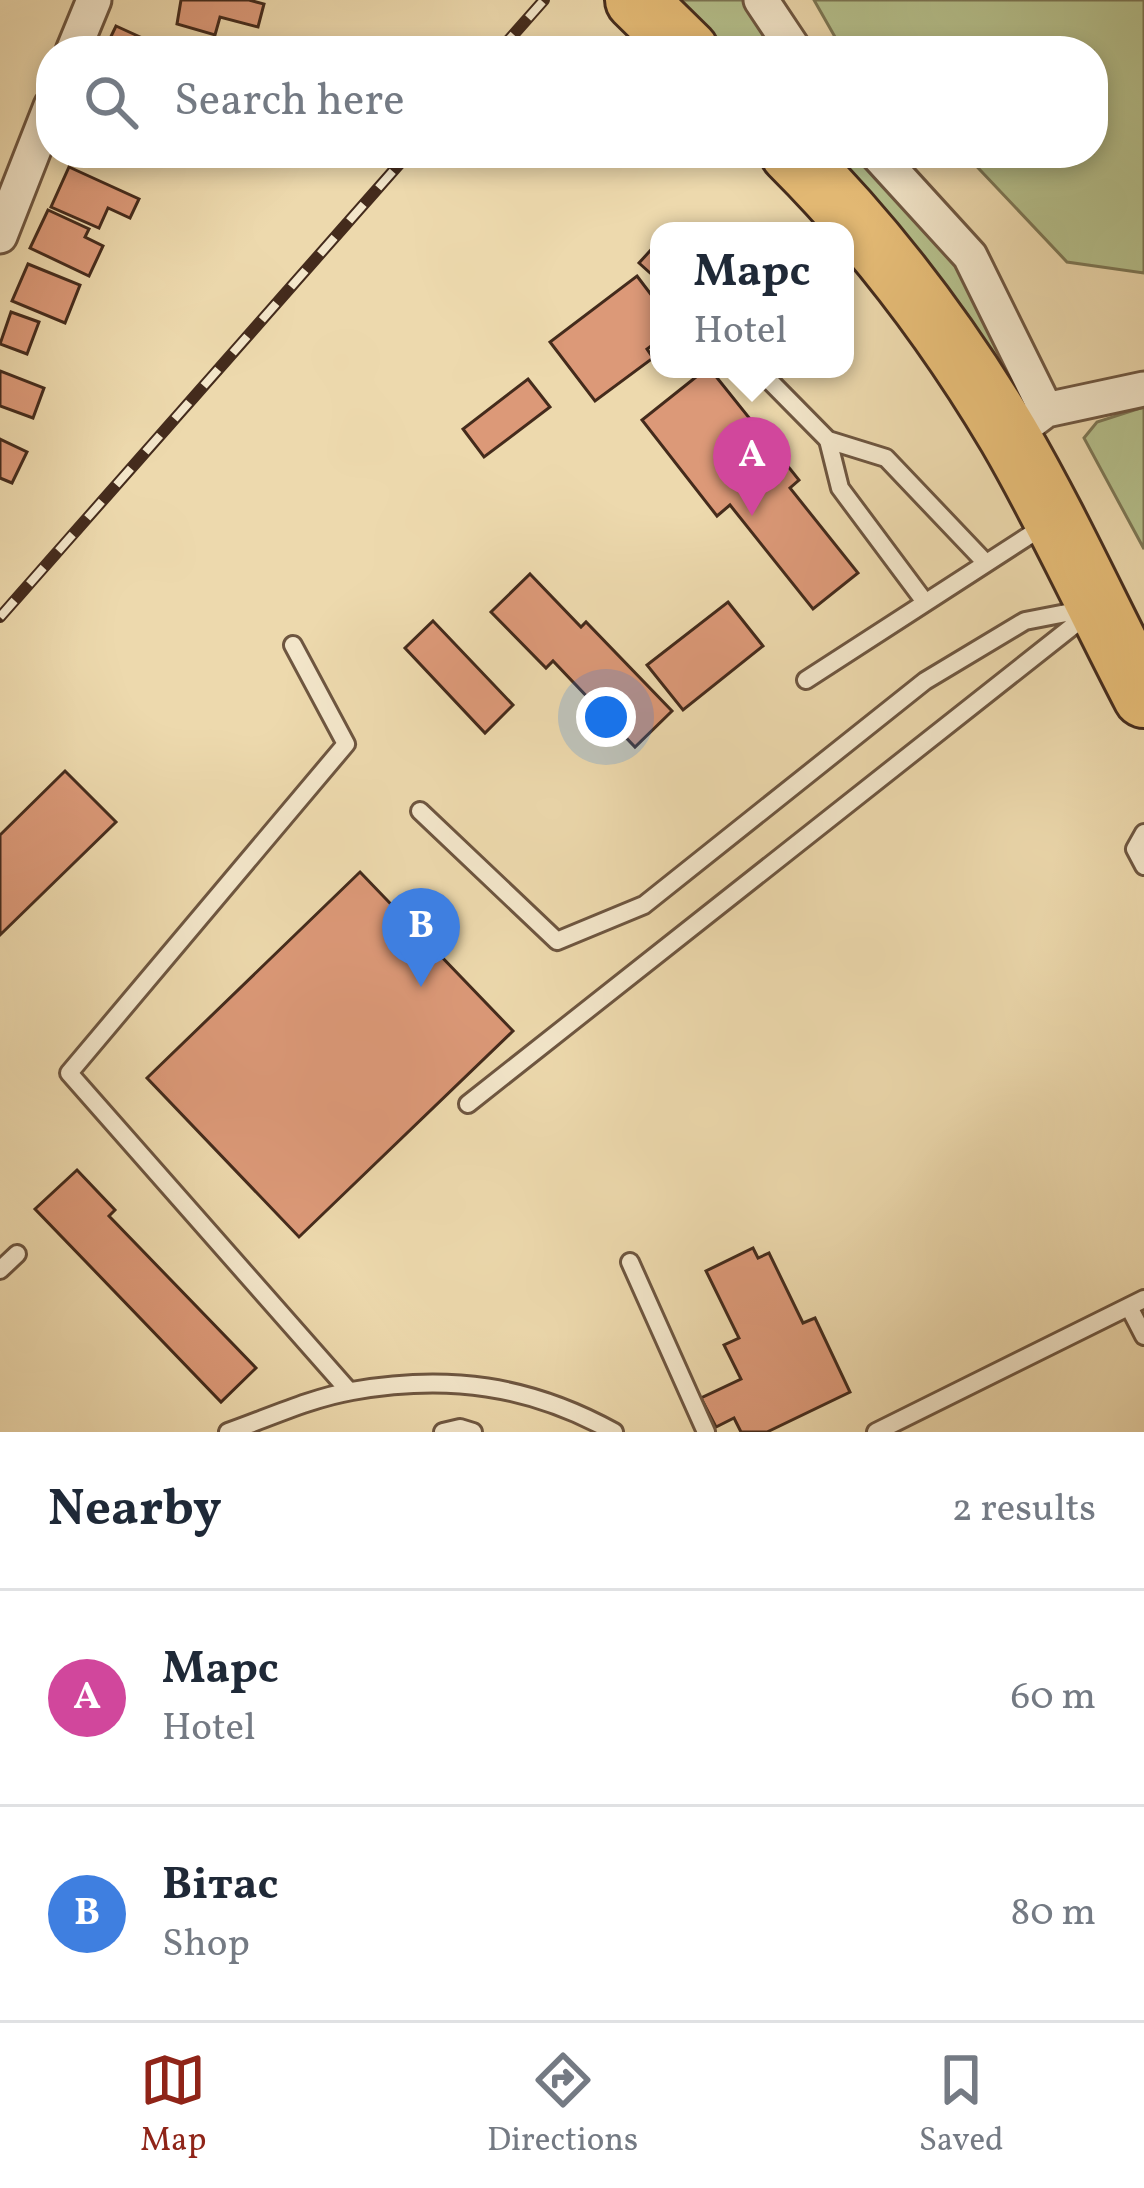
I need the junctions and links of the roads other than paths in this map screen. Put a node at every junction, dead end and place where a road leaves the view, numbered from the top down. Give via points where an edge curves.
1 (94, 0) edge
2 (636, 0) edge
3 (761, 0) edge
4 (79, 36) edge
5 (673, 36) edge
6 (785, 36) edge
7 (36, 144) edge
8 (806, 168) edge
9 (889, 168) edge
10 (0, 236) edge
11 (767, 378) edge
12 (1144, 388) edge
13 (1028, 424) junction
14 (828, 440) junction
15 (1052, 521) junction
16 (985, 562) junction
17 (926, 602) junction
18 (1097, 607) junction
19 (293, 645) dead end
20 (806, 680) dead end
21 (1144, 698) edge
22 (420, 811) dead end
23 (1144, 833) edge
24 (1144, 866) edge
25 (468, 1104) dead end
26 (17, 1254) dead end
27 (630, 1262) dead end
28 (0, 1270) edge
29 (1136, 1303) edge
30 (1144, 1336) edge
31 (349, 1391) junction
32 (228, 1432) edge
33 (443, 1432) edge
34 (473, 1432) edge
35 (614, 1432) edge
36 (706, 1432) edge
37 (876, 1432) edge

1 - 4 street
2 - 5 highway
3 - 6 street
7 - 10 street
8 - 13 highway
9 - 13 street via 970,256
11 - 14 lane
12 - 13 street
13 - 15 highway
14 - 16 lane via 886,458
14 - 17 lane via 840,488
15 - 16 lane
15 - 18 highway
16 - 17 lane
17 - 20 lane
18 - 21 highway
18 - 22 lane via 1025,622 925,681 644,905 557,941
18 - 25 lane
19 - 31 lane via 346,744 69,1072
23 - 24 lane via 1135,849
26 - 28 lane
27 - 36 lane
29 - 30 lane
29 - 37 lane
31 - 32 lane
31 - 35 lane via 432,1382 506,1389 567,1406
33 - 34 lane

